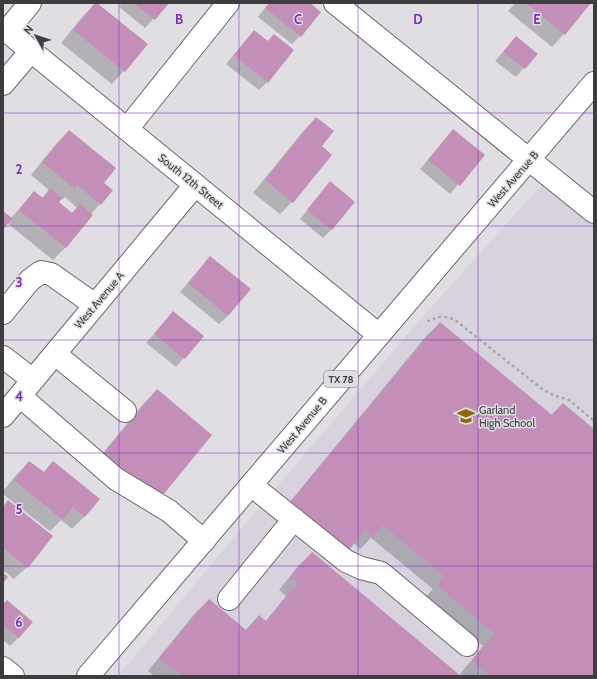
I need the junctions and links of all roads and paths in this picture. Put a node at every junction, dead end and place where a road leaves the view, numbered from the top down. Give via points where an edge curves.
1 (30, 3) edge
2 (228, 3) edge
3 (335, 3) edge
4 (5, 29) edge
5 (31, 51) junction
6 (594, 83) edge
7 (3, 84) edge
8 (127, 129) junction
9 (530, 160) junction
10 (195, 185) junction
11 (594, 212) edge
12 (95, 305) junction
13 (3, 313) edge
14 (427, 321) dead end
15 (378, 334) junction
16 (55, 354) junction
17 (3, 357) edge
18 (27, 388) junction
19 (125, 411) dead end
20 (3, 416) edge
21 (594, 421) edge
22 (252, 485) junction
23 (294, 519) junction
24 (204, 541) junction
25 (229, 599) dead end
26 (467, 645) dead end
27 (3, 668) edge
28 (13, 676) edge
29 (88, 676) edge

1 - 4 street
2 - 8 street
3 - 9 street
4 - 5 street, South 12th Street
5 - 7 street
5 - 8 street, South 12th Street
6 - 9 street, West Avenue B / TX 78
8 - 10 street, South 12th Street
9 - 11 street
9 - 15 street, West Avenue B / TX 78
10 - 12 street, West Avenue A
10 - 15 street, South 12th Street
12 - 13 street via 51,274 41,272 30,280
12 - 16 street, West Avenue A
14 - 21 path via 443,316 455,320 542,389 569,400
15 - 22 street, West Avenue B / TX 78
16 - 18 street, West Avenue A
16 - 19 street
17 - 18 street
18 - 20 street, West Avenue A
18 - 24 street via 116,479 169,512
22 - 23 street
22 - 24 street, West Avenue B / TX 78
23 - 25 street
23 - 26 street via 346,560 380,574
24 - 29 street, West Avenue B / TX 78
27 - 28 street

